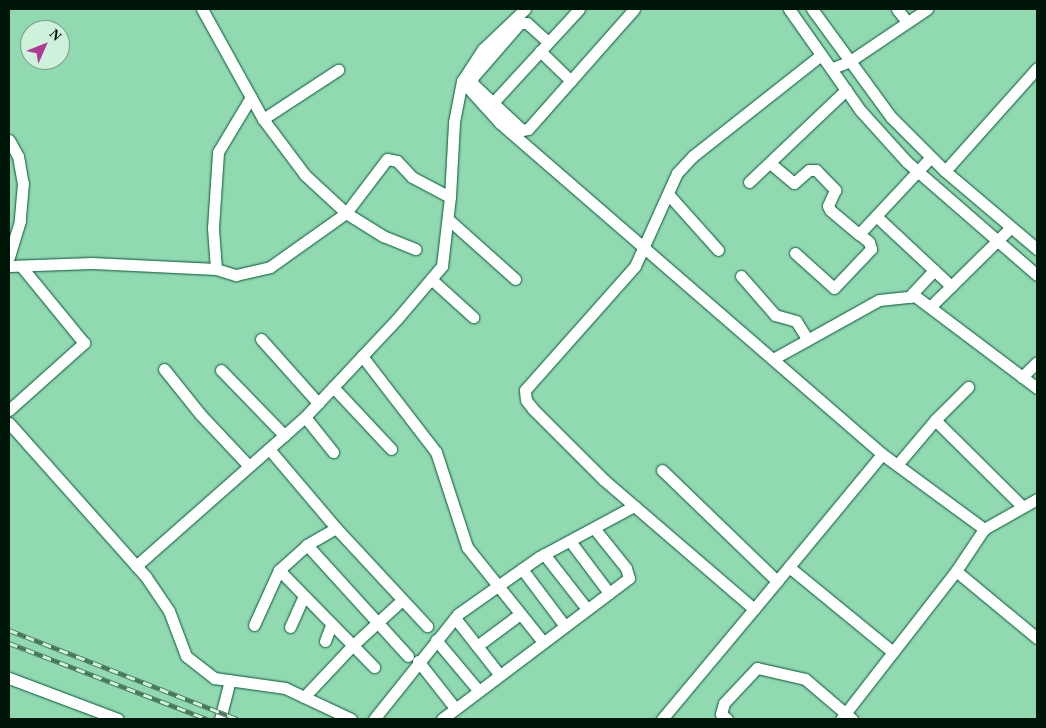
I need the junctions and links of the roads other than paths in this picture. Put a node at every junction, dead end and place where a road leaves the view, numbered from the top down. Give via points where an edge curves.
1 (202, 9) edge
2 (525, 9) edge
3 (577, 9) edge
4 (634, 9) edge
5 (789, 9) edge
6 (812, 9) edge
7 (897, 9) edge
8 (927, 9) edge
9 (907, 22) junction
10 (548, 42) junction
11 (540, 51) junction
12 (821, 55) junction
13 (850, 61) junction
14 (833, 68) junction
15 (1037, 68) edge
16 (338, 70) dead end
17 (462, 81) junction
18 (571, 81) junction
19 (846, 90) junction
20 (251, 97) junction
21 (490, 106) junction
22 (263, 119) junction
23 (9, 140) edge
24 (930, 158) junction
25 (770, 163) junction
26 (917, 171) junction
27 (945, 171) junction
28 (749, 182) dead end
29 (668, 194) junction
30 (450, 197) junction
31 (346, 213) junction
32 (876, 216) junction
33 (448, 219) junction
34 (1010, 228) junction
35 (859, 234) junction
36 (996, 241) junction
37 (416, 249) dead end
38 (643, 249) junction
39 (1037, 249) edge
40 (718, 250) dead end
41 (795, 252) dead end
42 (9, 256) edge
43 (9, 266) edge
44 (21, 266) junction
45 (216, 269) junction
46 (934, 270) junction
47 (1037, 275) edge
48 (741, 276) dead end
49 (431, 279) junction
50 (515, 279) dead end
51 (951, 286) junction
52 (909, 297) junction
53 (931, 306) junction
54 (472, 317) dead end
55 (261, 340) dead end
56 (808, 340) junction
57 (362, 356) junction
58 (773, 359) junction
59 (1037, 362) edge
60 (164, 369) dead end
61 (221, 370) dead end
62 (1022, 377) junction
63 (333, 387) junction
64 (968, 387) dead end
65 (1037, 388) edge
66 (318, 403) junction
67 (9, 410) edge
68 (305, 417) junction
69 (935, 420) junction
70 (9, 423) edge
71 (284, 435) junction
72 (269, 448) junction
73 (391, 449) dead end
74 (333, 452) dead end
75 (882, 454) junction
76 (897, 465) junction
77 (249, 466) junction
78 (662, 470) dead end
79 (1037, 499) edge
80 (634, 506) junction
81 (1022, 506) junction
82 (336, 528) junction
83 (594, 528) junction
84 (984, 530) junction
85 (570, 541) junction
86 (307, 545) junction
87 (544, 554) junction
88 (136, 566) junction
89 (788, 567) junction
90 (522, 569) junction
91 (279, 570) junction
92 (956, 571) junction
93 (777, 581) junction
94 (498, 586) junction
95 (609, 593) junction
96 (304, 596) junction
97 (402, 600) junction
98 (587, 609) junction
99 (754, 609) junction
100 (520, 614) junction
101 (455, 618) junction
102 (378, 623) junction
103 (254, 625) dead end
104 (331, 625) junction
105 (427, 626) dead end
106 (565, 626) junction
107 (290, 627) dead end
108 (1037, 638) edge
109 (436, 640) junction
110 (325, 641) dead end
111 (543, 642) junction
112 (352, 646) junction
113 (477, 646) junction
114 (894, 652) junction
115 (413, 659) junction
116 (374, 666) dead end
117 (499, 674) junction
118 (9, 678) edge
119 (230, 680) junction
120 (478, 690) junction
121 (304, 697) junction
122 (455, 708) junction
123 (90, 714) edge
124 (846, 717) edge
125 (118, 719) edge
126 (220, 719) edge
127 (352, 719) edge
128 (374, 719) edge
129 (442, 719) edge
130 (662, 719) edge
131 (727, 719) edge

1 - 20 street
2 - 17 street via 483,49
3 - 10 street
4 - 18 street
5 - 12 street
6 - 13 street
7 - 9 street
8 - 9 street
9 - 13 street
10 - 11 street
10 - 21 street via 527,23 520,23 472,78
11 - 18 street
11 - 21 street
12 - 14 street
12 - 29 street via 693,156 677,173
13 - 14 street
13 - 24 street via 891,117
14 - 19 street
15 - 27 street
16 - 22 street
17 - 21 street
17 - 30 street via 454,122
18 - 21 street via 525,130
19 - 25 street
19 - 26 street via 860,110
20 - 22 street
20 - 45 street via 218,152 213,228
21 - 38 street
22 - 31 street via 304,175
23 - 42 street via 18,156 24,183 20,221
24 - 26 street
24 - 27 street
25 - 28 street
25 - 35 street via 794,184 809,170 816,170 836,190 828,206 830,210
26 - 32 street
26 - 36 street
27 - 34 street
29 - 38 street
29 - 40 street
30 - 31 street via 412,177 397,161 387,159
30 - 33 street
31 - 37 street via 383,236
31 - 45 street via 270,267 236,275
32 - 35 street
32 - 46 street
33 - 49 street via 442,266
33 - 50 street
34 - 36 street
34 - 39 street
35 - 41 street via 869,242 871,249 834,288
36 - 47 street
36 - 51 street
38 - 58 street
38 - 80 street via 635,266 525,390 526,400 533,409
43 - 44 street
44 - 45 street via 92,263
44 - 67 street via 84,343
46 - 51 street
46 - 52 street
48 - 56 street via 775,315 796,321
49 - 54 street
49 - 57 street
51 - 53 street
52 - 53 street via 916,296
52 - 56 street via 879,300
53 - 62 street
55 - 66 street
56 - 58 street
57 - 63 street
57 - 94 street via 436,452 467,547
58 - 75 street via 821,405
59 - 62 street
60 - 77 street via 200,414
61 - 71 street
62 - 65 street
63 - 66 street
63 - 73 street
64 - 69 street
66 - 68 street
68 - 71 street
68 - 74 street
69 - 76 street
69 - 81 street
70 - 88 street
71 - 72 street
72 - 77 street
72 - 82 street
75 - 76 street
75 - 89 street
76 - 84 street
77 - 88 street
78 - 93 street
79 - 81 street
80 - 83 street
80 - 99 street
81 - 84 street
82 - 86 street
82 - 97 street
83 - 85 street
83 - 95 street via 629,578
84 - 92 street
85 - 87 street
85 - 95 street
86 - 91 street
86 - 102 street
87 - 90 street
87 - 98 street
88 - 119 street via 169,611 186,656 214,678
89 - 93 street
89 - 114 street
90 - 94 street
90 - 106 street
91 - 96 street
91 - 103 street
92 - 108 street
92 - 114 street
93 - 99 street
94 - 100 street
94 - 101 street
95 - 98 street
96 - 104 street
96 - 107 street
97 - 102 street
97 - 105 street
98 - 106 street
99 - 130 street
100 - 111 street
100 - 113 street
101 - 109 street
101 - 113 street
102 - 112 street
102 - 115 street
104 - 110 street
104 - 112 street
106 - 111 street
109 - 115 street
109 - 120 street
111 - 117 street
112 - 116 street
112 - 121 street
113 - 117 street
114 - 124 street
115 - 122 street
115 - 128 street
117 - 120 street
118 - 123 street
119 - 121 street via 285,688
119 - 126 street
120 - 122 street
121 - 127 street
122 - 129 street
123 - 125 street
124 - 131 street via 805,679 757,668 724,702 721,714

